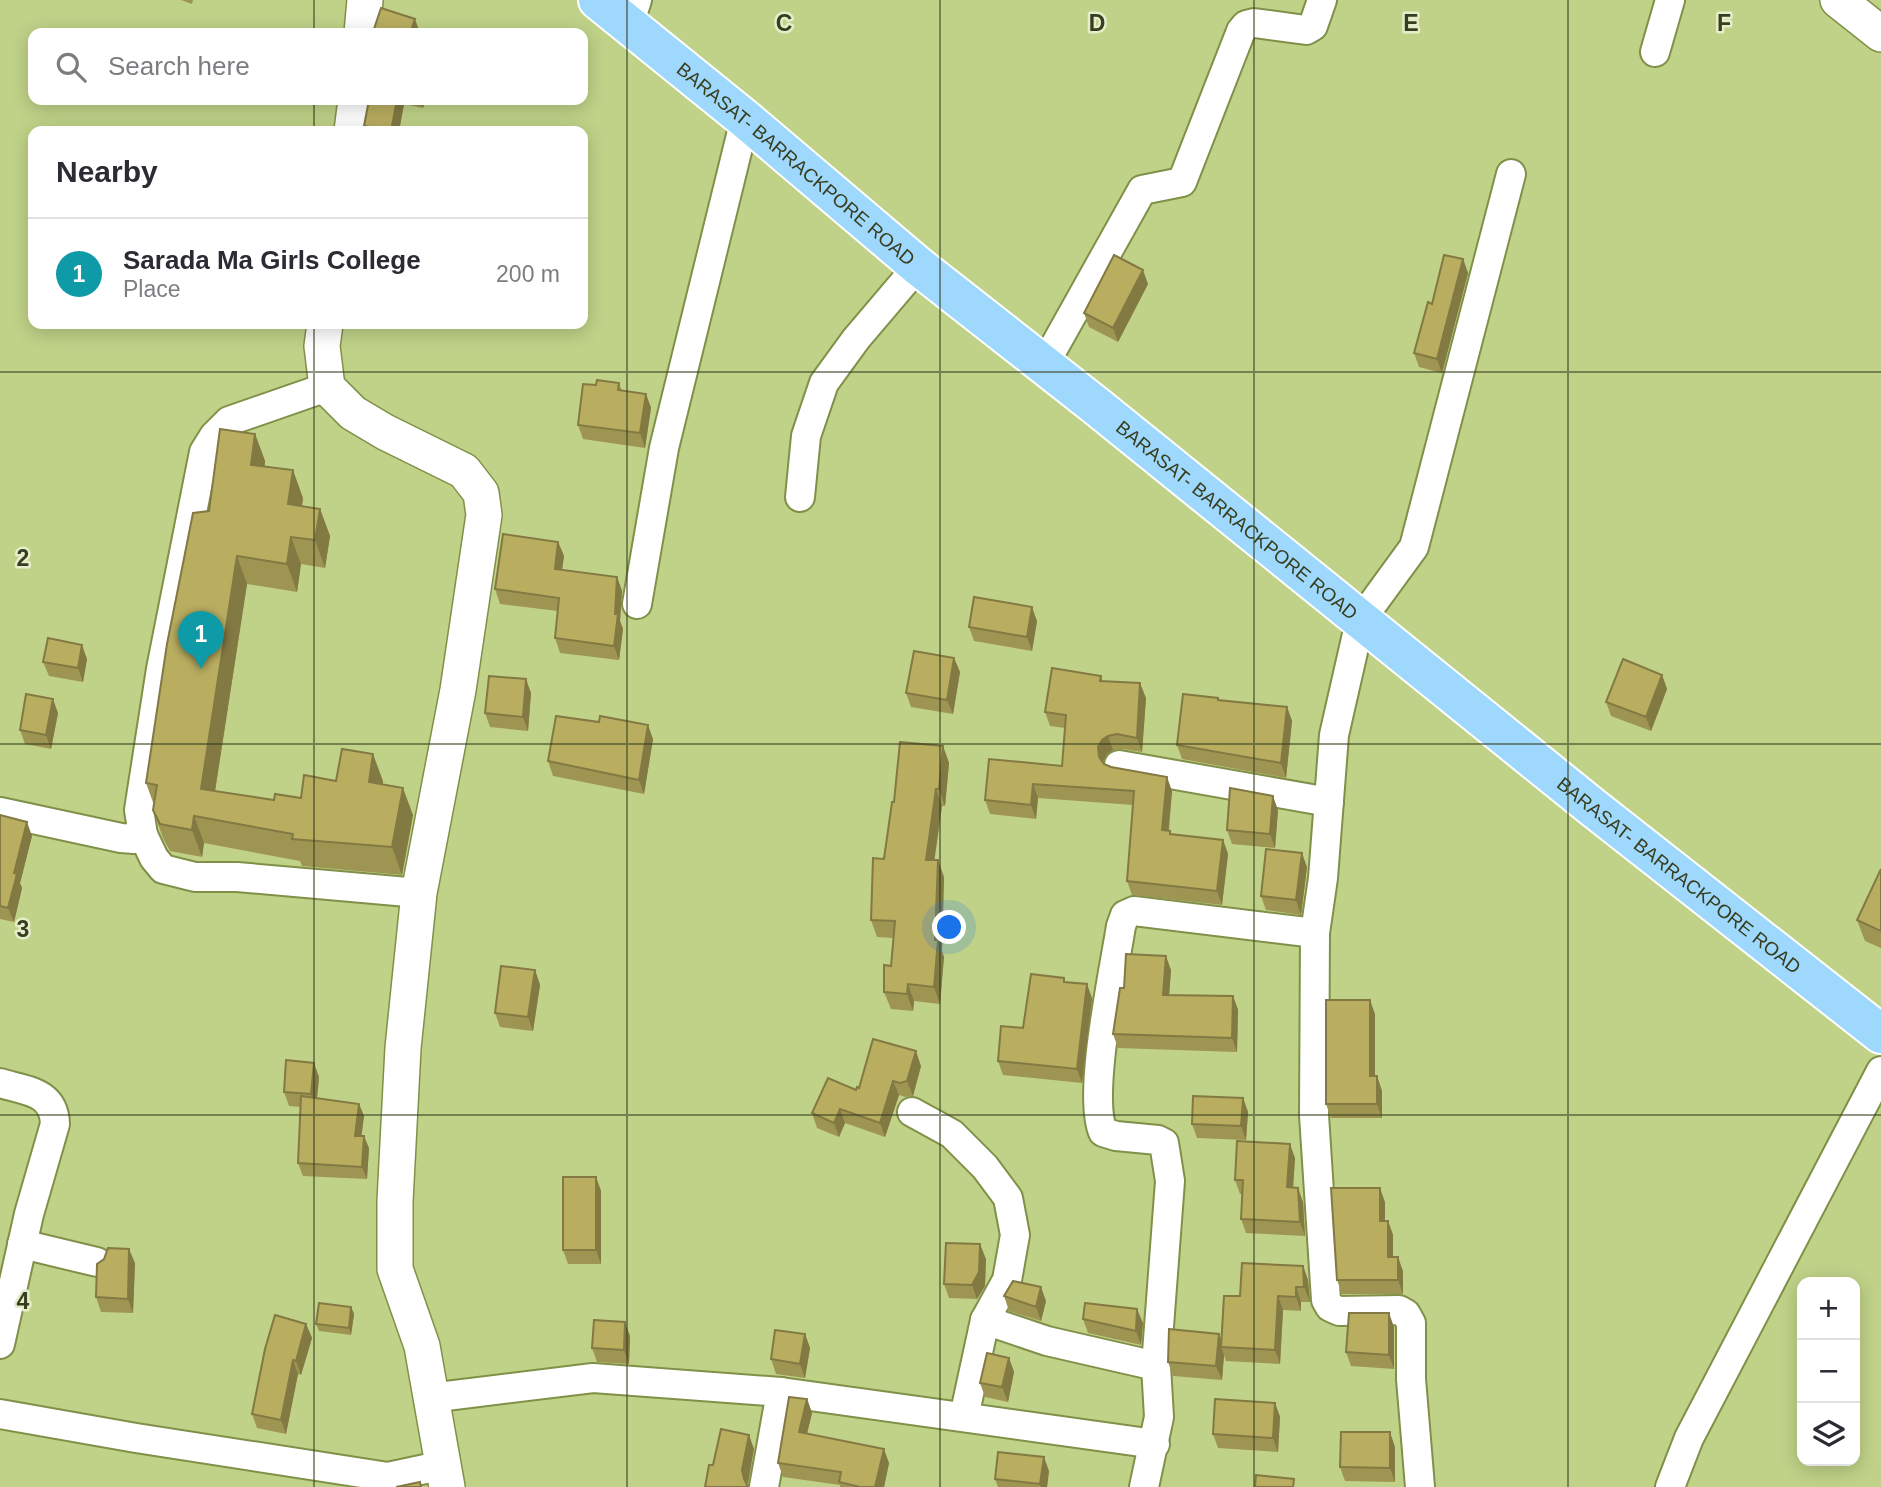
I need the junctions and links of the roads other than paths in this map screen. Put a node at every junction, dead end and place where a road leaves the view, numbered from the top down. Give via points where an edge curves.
1 (365, 0) edge
2 (598, 0) edge
3 (1322, 0) edge
4 (1670, 0) edge
5 (1838, 0) edge
6 (633, 12) edge
7 (362, 28) edge
8 (1881, 34) edge
9 (1655, 52) dead end
10 (355, 105) edge
11 (746, 119) junction
12 (353, 126) edge
13 (1511, 174) dead end
14 (918, 266) junction
15 (324, 329) edge
16 (1044, 365) junction
17 (327, 387) junction
18 (800, 497) dead end
19 (637, 604) dead end
20 (1360, 621) junction
21 (1119, 765) edge
22 (1329, 802) junction
23 (0, 812) edge
24 (143, 835) junction
25 (419, 893) junction
26 (1315, 933) junction
27 (1881, 1034) edge
28 (1881, 1071) edge
29 (0, 1083) edge
30 (912, 1112) dead end
31 (22, 1244) junction
32 (97, 1262) edge
33 (985, 1320) junction
34 (0, 1344) edge
35 (1156, 1366) junction
36 (781, 1392) junction
37 (430, 1398) junction
38 (0, 1414) edge
39 (964, 1417) junction
40 (1155, 1444) junction
41 (445, 1476) edge
42 (764, 1487) edge
43 (1144, 1487) edge
44 (1420, 1487) edge
45 (1670, 1487) edge

1 - 7 street
2 - 6 main road, BARASAT- BARRACKPORE ROAD
3 - 16 street via 1306,30 1254,23 1241,31 1182,183 1142,190
4 - 9 street
5 - 8 street
6 - 11 main road, BARASAT- BARRACKPORE ROAD
10 - 12 street
11 - 14 main road, BARASAT- BARRACKPORE ROAD
11 - 19 street via 664,448
13 - 20 street via 1414,547
14 - 16 main road, BARASAT- BARRACKPORE ROAD
14 - 18 street via 824,383 806,436
15 - 17 street
16 - 20 main road, BARASAT- BARRACKPORE ROAD
17 - 24 street via 229,421 204,452 161,669 139,810
17 - 25 street via 353,413 464,471 481,493 484,515 478,568
20 - 22 street via 1335,734
20 - 27 main road, BARASAT- BARRACKPORE ROAD
21 - 22 street
22 - 26 street
23 - 24 street via 121,838
24 - 25 street via 163,869 195,877
25 - 37 street via 403,1048 395,1269 422,1346
26 - 35 street via 1134,911 1125,915 1099,1070 1098,1119 1103,1132 1158,1140 1166,1149 1170,1181
26 - 44 street via 1314,1115 1326,1300 1339,1311 1399,1310 1411,1323
28 - 45 street via 1689,1438
29 - 31 street via 44,1096 55,1109 55,1124
30 - 33 street via 952,1134 1008,1198 1015,1235 1007,1280
31 - 32 street
31 - 34 street
33 - 35 street via 1047,1341
33 - 39 street
35 - 40 street via 1159,1417
36 - 37 street via 593,1378
36 - 39 street
36 - 42 street
37 - 41 street
38 - 41 street via 388,1477
39 - 40 street
40 - 43 street

